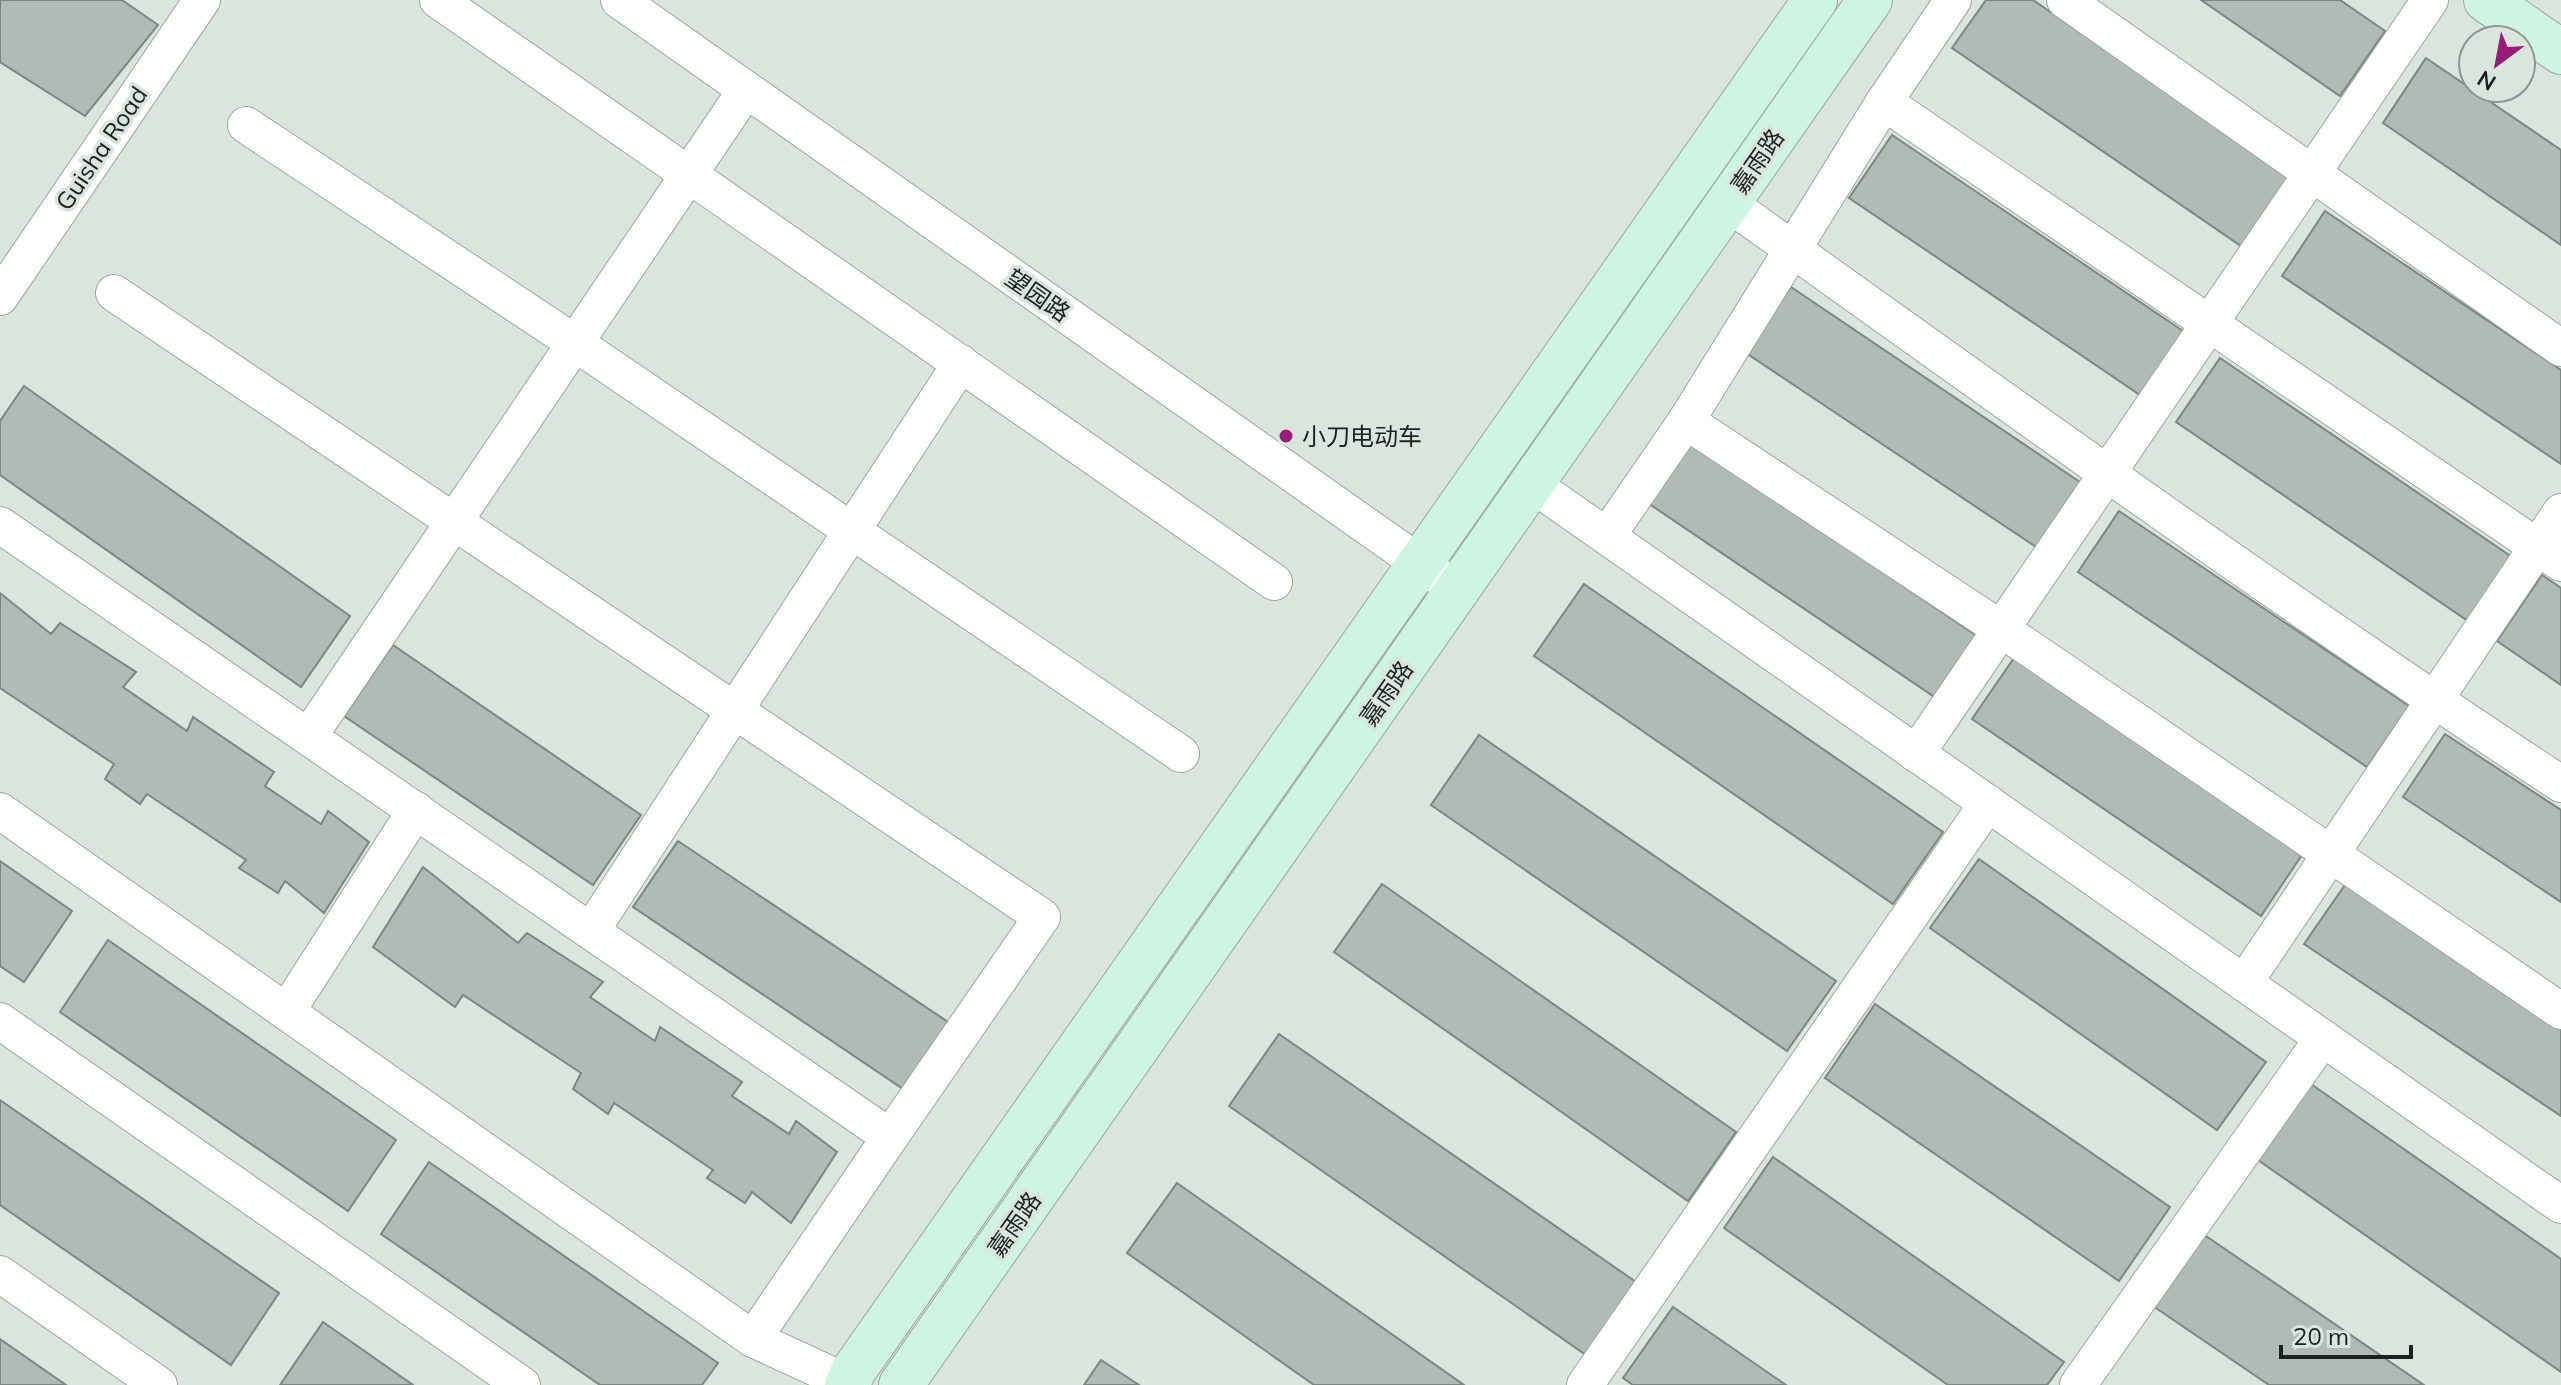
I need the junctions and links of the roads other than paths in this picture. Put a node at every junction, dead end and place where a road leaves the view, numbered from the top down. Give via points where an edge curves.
1 (202, 0) edge
2 (438, 0) edge
3 (619, 0) edge
4 (1815, 0) edge
5 (1870, 0) edge
6 (1953, 0) edge
7 (2065, 0) edge
8 (2430, 0) edge
9 (2486, 0) edge
10 (2561, 52) edge
11 (746, 90) junction
12 (1884, 102) junction
13 (246, 125) dead end
14 (2312, 173) junction
15 (689, 174) junction
16 (1728, 203) junction
17 (1794, 251) junction
18 (114, 293) dead end
19 (0, 297) edge
20 (2208, 324) junction
21 (575, 343) junction
22 (2561, 348) edge
23 (961, 363) junction
24 (1686, 421) junction
25 (2106, 474) junction
26 (1532, 484) junction
27 (2561, 512) edge
28 (454, 522) junction
29 (0, 525) edge
30 (852, 531) junction
31 (1607, 536) junction
32 (2549, 555) edge
33 (1420, 563) junction
34 (1274, 582) dead end
35 (1457, 591) junction
36 (2001, 629) junction
37 (2434, 700) junction
38 (734, 710) junction
39 (309, 736) junction
40 (1181, 754) dead end
41 (1916, 754) junction
42 (2561, 784) edge
43 (1988, 803) junction
44 (416, 810) junction
45 (0, 811) edge
46 (2332, 854) junction
47 (591, 931) junction
48 (2244, 983) junction
49 (287, 1011) junction
50 (2561, 1011) edge
51 (0, 1021) edge
52 (2323, 1038) junction
53 (890, 1137) junction
54 (2561, 1205) edge
55 (0, 1274) edge
56 (753, 1339) junction
57 (159, 1385) edge
58 (522, 1385) edge
59 (849, 1385) edge
60 (901, 1385) edge
61 (1585, 1385) edge
62 (2078, 1385) edge

1 - 19 street, Guisha Road
2 - 15 street
3 - 11 street, 望园路
4 - 33 main road, 嘉雨路
5 - 16 main road, 嘉雨路
6 - 12 street
7 - 14 street
8 - 14 street
9 - 10 main road
11 - 15 street
11 - 33 street, 望园路
12 - 17 street
12 - 20 street
13 - 21 street
14 - 20 street
14 - 22 street
15 - 21 street
15 - 23 street
16 - 17 street
16 - 26 main road, 嘉雨路
17 - 24 street
17 - 25 street
18 - 28 street
20 - 25 street
20 - 32 street
21 - 28 street
21 - 30 street
23 - 30 street
23 - 34 street
24 - 31 street
24 - 36 street
25 - 36 street
25 - 37 street
26 - 31 street
26 - 35 main road, 嘉雨路
27 - 32 street
28 - 38 street
28 - 39 street
29 - 39 street
30 - 38 street
30 - 40 street
31 - 41 street
32 - 37 street
33 - 35 street, 望园路
33 - 59 main road, 嘉雨路 via 877,1337
35 - 60 main road, 嘉雨路
36 - 41 street
36 - 46 street
37 - 42 street
37 - 46 street
38 - 47 street
38 - 53 street via 1042,917
39 - 44 street
41 - 43 street
43 - 48 street
43 - 61 street
44 - 47 street
44 - 49 street
45 - 49 street
46 - 48 street
46 - 50 street
47 - 53 street
48 - 52 street
49 - 56 street
51 - 58 street
52 - 54 street
52 - 62 street
53 - 56 street
55 - 57 street
56 - 59 street

